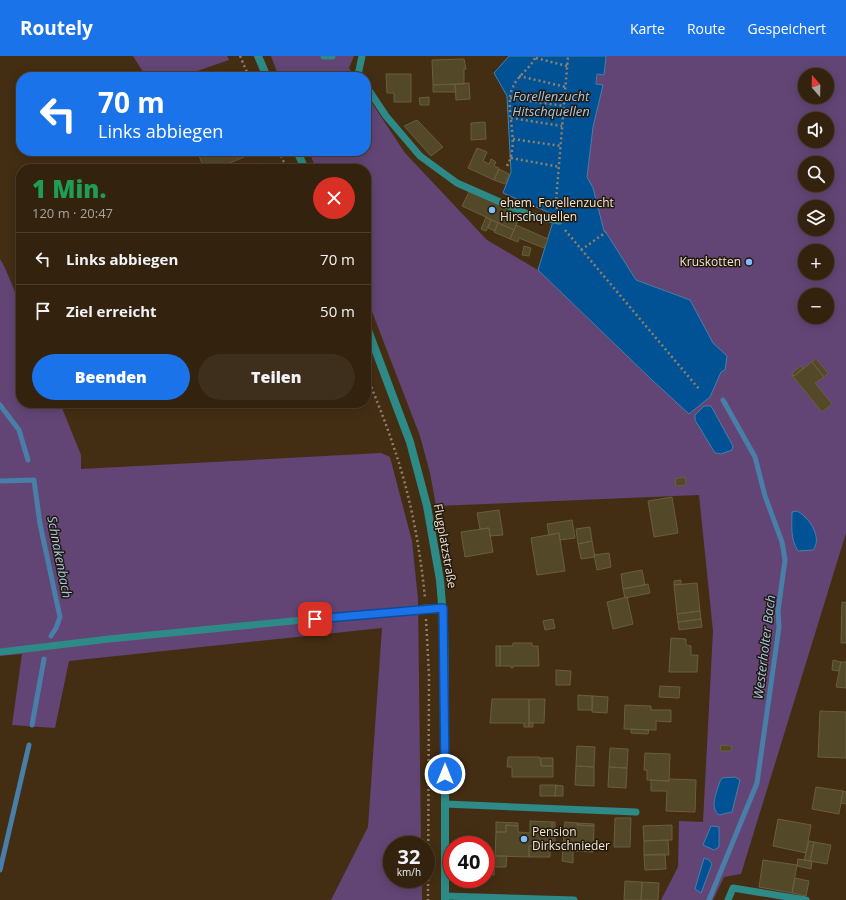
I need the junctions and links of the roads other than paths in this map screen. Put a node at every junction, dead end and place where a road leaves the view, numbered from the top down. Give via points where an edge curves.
1 (258, 56) edge
2 (324, 56) edge
3 (332, 56) edge
4 (362, 56) edge
5 (265, 72) edge
6 (359, 72) edge
7 (371, 94) edge
8 (559, 221) road end
9 (371, 338) edge
10 (443, 608) junction
11 (0, 652) edge
12 (446, 804) junction
13 (636, 812) dead end
14 (445, 898) edge
15 (574, 900) edge
16 (728, 900) edge
17 (806, 900) edge

1 - 5 street
2 - 3 lane
4 - 6 lane
7 - 8 lane via 386,116 420,156 451,178 532,216
9 - 10 street, Flugplatzstraße via 410,442 434,539
10 - 11 lane via 109,639
10 - 12 street, Flugplatzstraße
12 - 13 lane
12 - 14 street, Flugplatzstraße
14 - 15 lane
16 - 17 lane via 733,888

